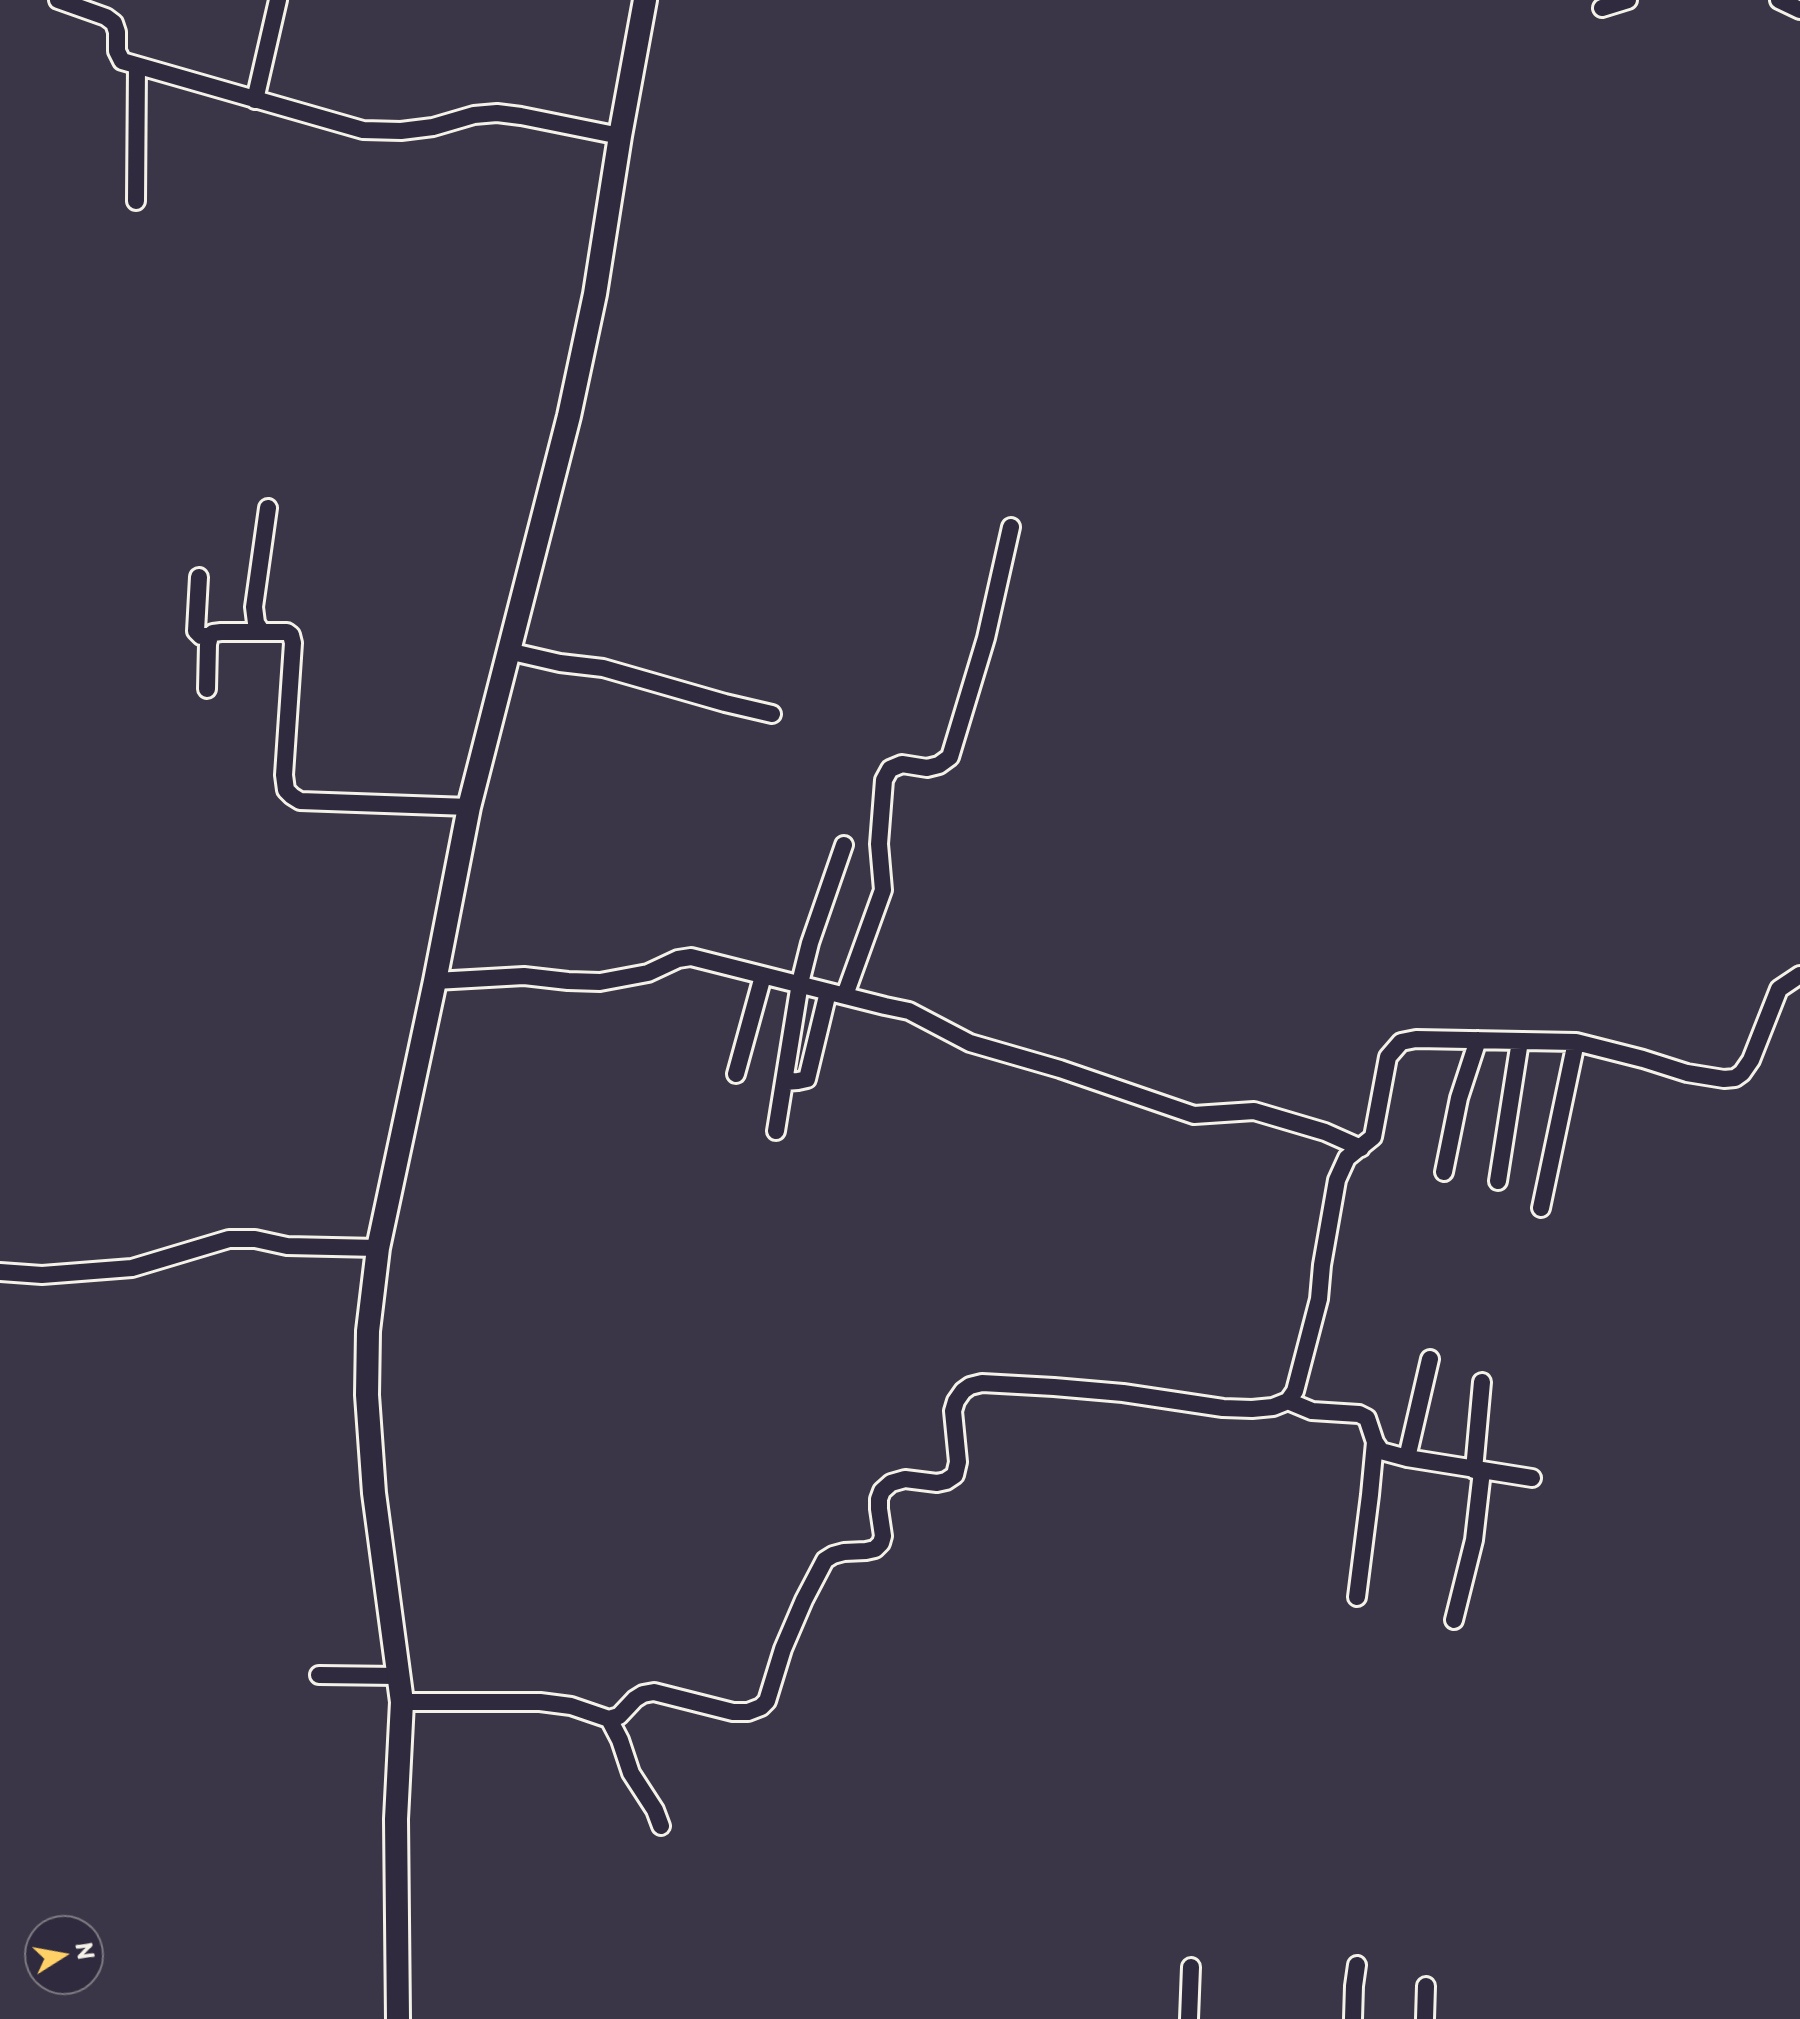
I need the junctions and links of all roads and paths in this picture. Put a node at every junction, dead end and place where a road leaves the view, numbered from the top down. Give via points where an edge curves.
1 (58, 0) edge
2 (278, 0) edge
3 (645, 0) edge
4 (1628, 0) edge
5 (1779, 0) edge
6 (1602, 8) dead end
7 (1800, 10) edge
8 (137, 66) junction
9 (255, 100) junction
10 (620, 136) junction
11 (136, 201) dead end
12 (268, 508) dead end
13 (1011, 527) dead end
14 (199, 577) dead end
15 (262, 632) junction
16 (210, 636) junction
17 (508, 651) junction
18 (207, 689) dead end
19 (772, 714) dead end
20 (469, 807) junction
21 (844, 845) dead end
22 (1800, 975) edge
23 (763, 976) junction
24 (435, 981) junction
25 (800, 983) junction
26 (828, 992) junction
27 (845, 995) junction
28 (1478, 1040) junction
29 (1520, 1041) junction
30 (1576, 1042) junction
31 (736, 1074) dead end
32 (784, 1082) junction
33 (776, 1131) dead end
34 (1361, 1148) junction
35 (1444, 1172) dead end
36 (1498, 1181) dead end
37 (1541, 1208) dead end
38 (378, 1248) junction
39 (0, 1272) edge
40 (1430, 1359) dead end
41 (1482, 1382) dead end
42 (1288, 1401) junction
43 (1375, 1442) junction
44 (1407, 1458) junction
45 (1478, 1470) junction
46 (1532, 1478) dead end
47 (1357, 1597) dead end
48 (1454, 1620) dead end
49 (319, 1675) dead end
50 (398, 1676) junction
51 (402, 1702) junction
52 (609, 1719) junction
53 (661, 1826) dead end
54 (1357, 1965) dead end
55 (1191, 1967) dead end
56 (1426, 1986) dead end
57 (398, 2019) edge
58 (1189, 2019) edge
59 (1353, 2019) edge
60 (1425, 2019) edge

1 - 8 street via 114,23 122,61
2 - 9 street
3 - 10 main road
4 - 6 street
5 - 7 street
8 - 9 street
8 - 11 street
9 - 10 street via 363,130 433,127 497,113
10 - 17 main road via 569,416
12 - 15 street via 254,607
13 - 27 street via 986,638 950,757 927,768 902,764 890,769 884,780 879,844 883,890
14 - 16 street via 196,631
15 - 16 street
15 - 20 street via 287,632 293,643 284,775 292,796 300,801
16 - 18 street
17 - 19 street via 603,668
17 - 20 main road
20 - 24 main road
21 - 25 street
22 - 30 street via 1779,989 1751,1060 1735,1078 1687,1073
23 - 24 street via 685,957 648,973 600,982 524,976
23 - 25 street
23 - 31 street
24 - 38 main road
25 - 26 street
25 - 32 street
26 - 27 street
26 - 32 street via 807,1079
27 - 34 street via 909,1011 970,1043 1194,1115 1254,1111
28 - 29 street
28 - 34 street via 1401,1042 1388,1057 1373,1137
28 - 35 street
29 - 30 street
29 - 36 street
30 - 37 street
32 - 33 street
34 - 42 street via 1347,1158 1337,1180 1319,1299
38 - 39 street via 229,1239 132,1268 42,1275
38 - 50 main road via 367,1395
40 - 44 street
41 - 45 street
42 - 43 street via 1312,1411 1359,1414 1367,1418
42 - 52 street via 1273,1407 1223,1408 1054,1387 970,1386 953,1411 955,1475 937,1483 905,1479 882,1491 881,1543 825,1560 761,1707 733,1712 654,1692
43 - 44 street via 1381,1451
43 - 47 street
44 - 45 street
45 - 46 street
45 - 48 street via 1474,1540
49 - 50 street
50 - 51 main road
51 - 52 street via 540,1702
51 - 57 main road via 396,1819
52 - 53 street
54 - 59 street
55 - 58 street
56 - 60 street

